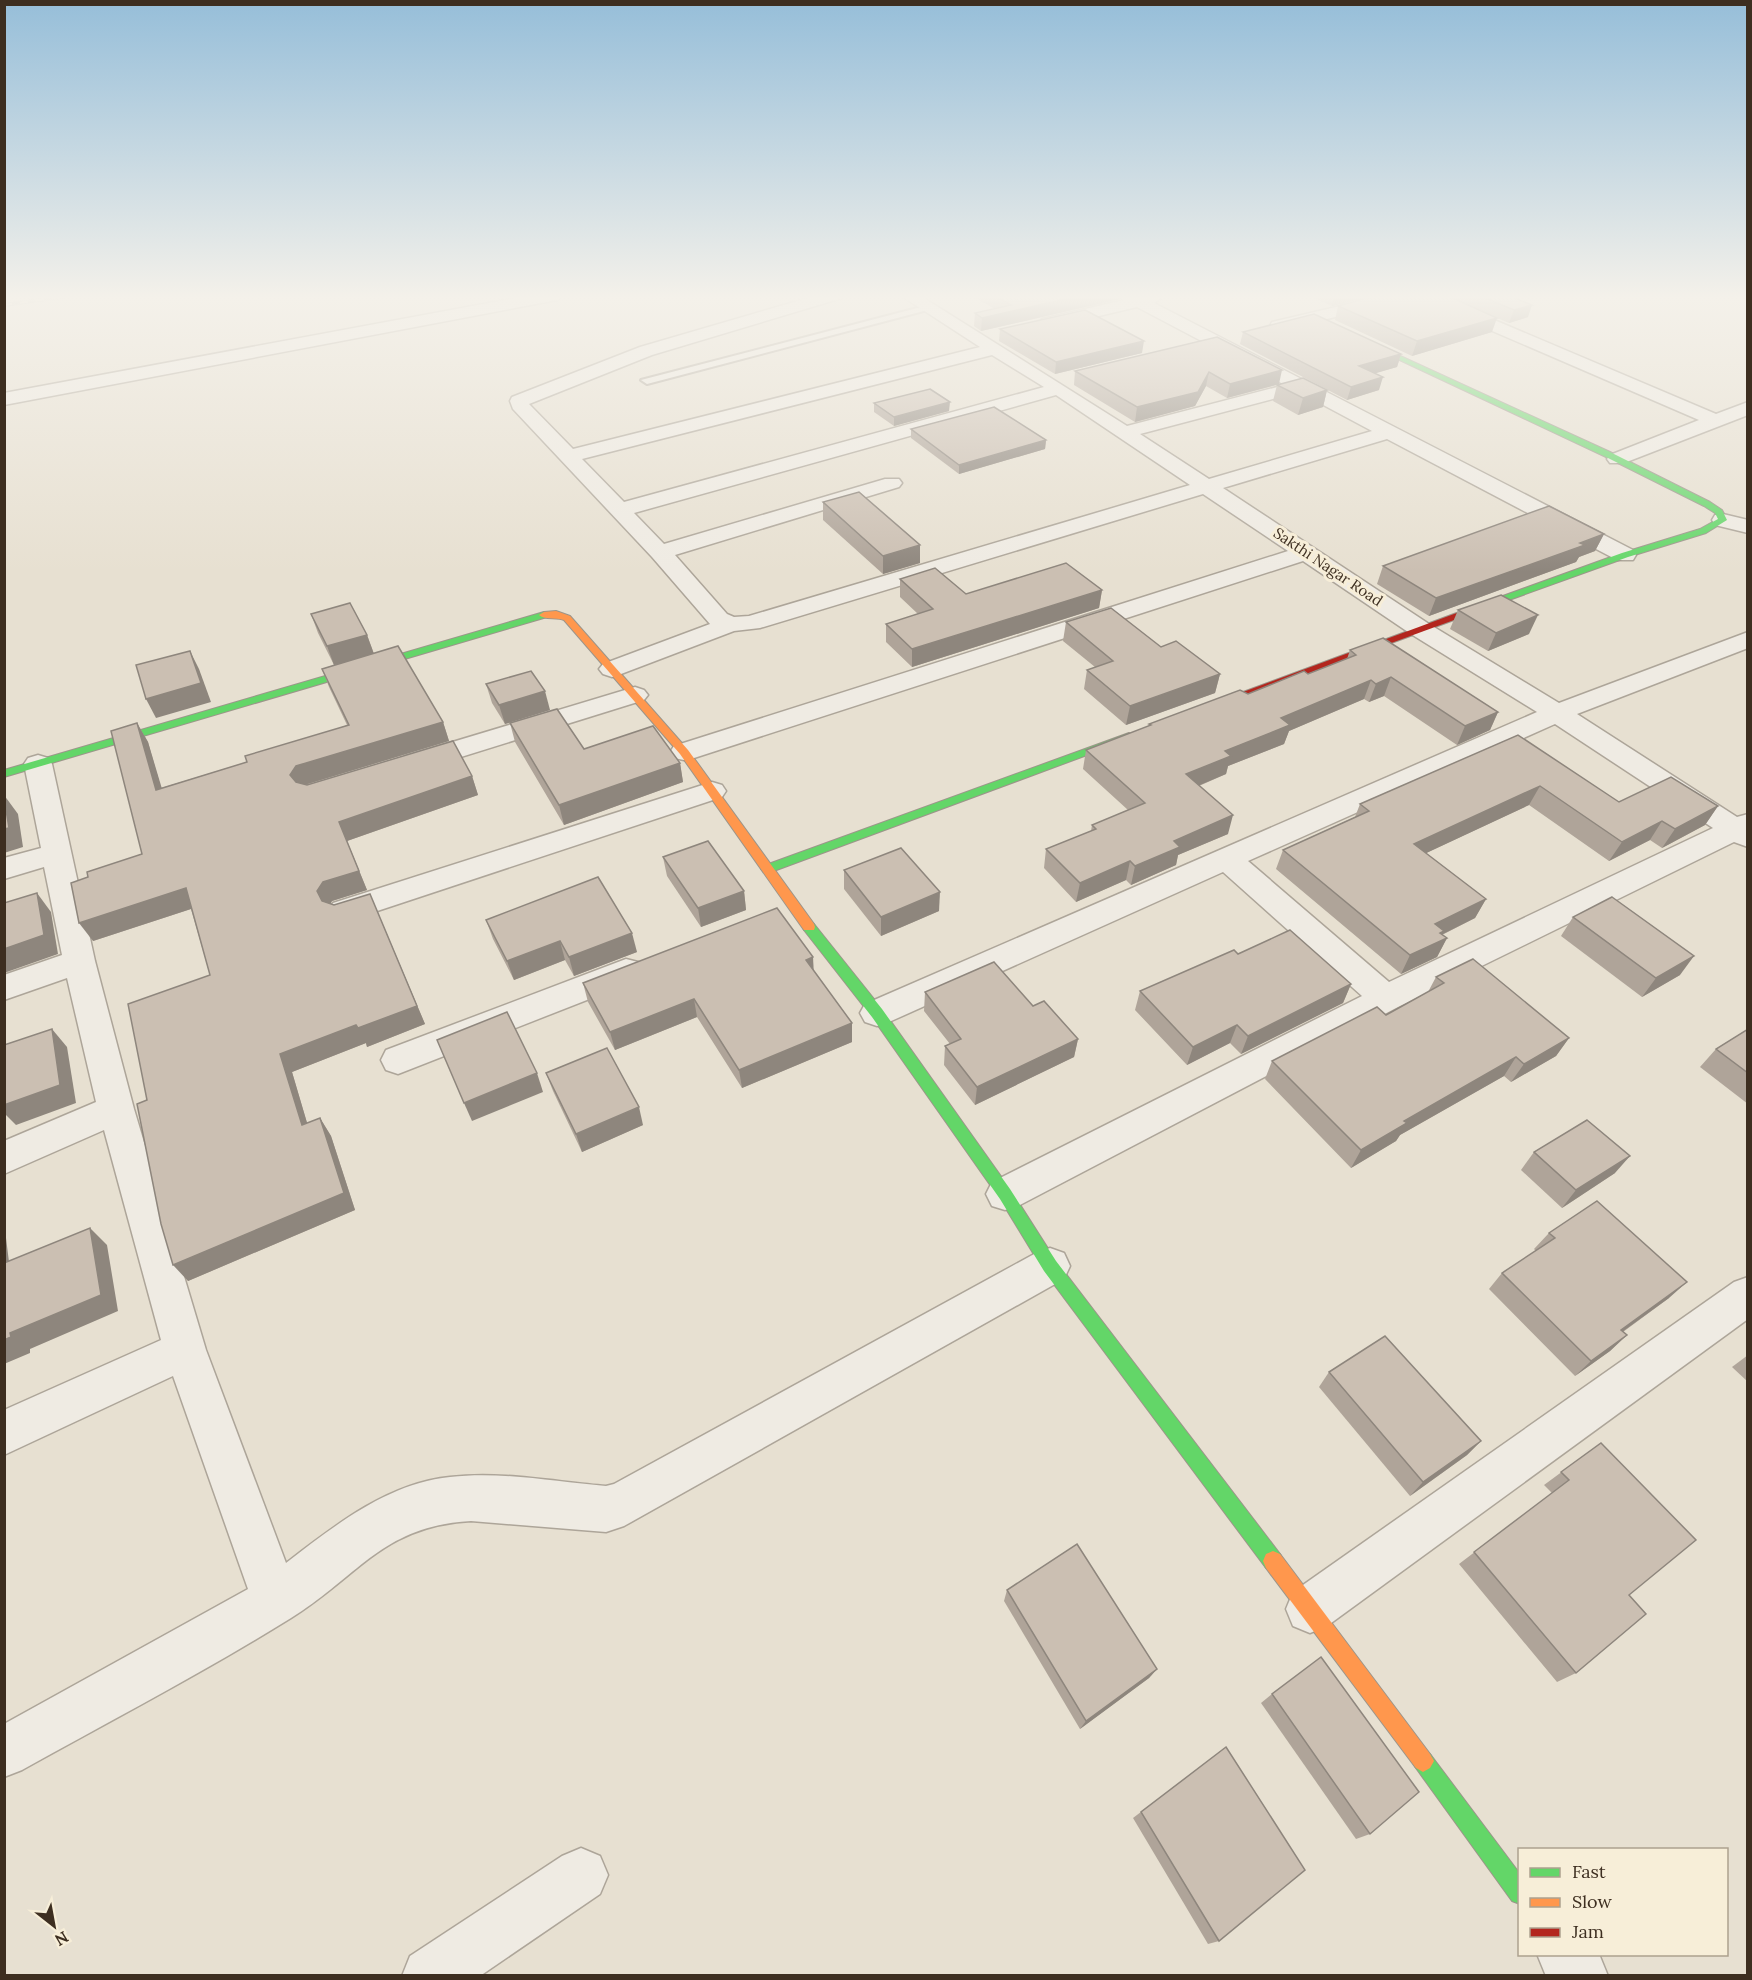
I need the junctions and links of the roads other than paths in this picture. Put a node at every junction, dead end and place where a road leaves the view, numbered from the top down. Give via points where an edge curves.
1 (66, 387) edge
2 (549, 387) edge
3 (820, 387) edge
4 (1045, 387) edge
5 (1066, 387) edge
6 (1296, 387) edge
7 (1304, 387) edge
8 (1463, 387) edge
9 (1639, 387) edge
10 (4, 399) edge
11 (1748, 408) edge
12 (1715, 420) junction
13 (1126, 432) junction
14 (1389, 432) junction
15 (569, 456) junction
16 (1617, 459) junction
17 (892, 483) dead end
18 (1208, 486) junction
19 (620, 510) junction
20 (1723, 520) junction
21 (1748, 527) edge
22 (660, 552) junction
23 (1306, 553) junction
24 (1625, 555) junction
25 (731, 624) junction
26 (1420, 629) junction
27 (1748, 639) edge
28 (612, 669) junction
29 (635, 695) junction
30 (1557, 713) junction
31 (1184, 716) edge
32 (1139, 732) edge
33 (684, 752) junction
34 (38, 764) junction
35 (395, 768) edge
36 (4, 774) edge
37 (712, 791) junction
38 (1743, 830) edge
39 (57, 853) junction
40 (1227, 859) junction
41 (767, 868) junction
42 (4, 869) edge
43 (792, 906) junction
44 (344, 911) edge
45 (760, 918) edge
46 (79, 961) junction
47 (650, 961) edge
48 (4, 988) edge
49 (1386, 998) junction
50 (877, 1013) junction
51 (398, 1060) dead end
52 (116, 1110) junction
53 (4, 1158) edge
54 (1005, 1194) junction
55 (1050, 1266) junction
56 (1748, 1295) edge
57 (184, 1350) junction
58 (4, 1433) edge
59 (276, 1600) junction
60 (1310, 1609) junction
61 (4, 1752) edge
62 (581, 1875) dead end
63 (1518, 1890) edge
64 (1566, 1956) edge
65 (430, 1976) edge
66 (1580, 1976) edge

1 - 10 street
2 - 15 street via 524,397 520,405
3 - 15 street
4 - 19 street
5 - 13 street, Sakthi Nagar Road
6 - 13 street
7 - 14 street
8 - 16 street
9 - 12 street
11 - 12 street
12 - 16 street
13 - 18 street, Sakthi Nagar Road
14 - 18 street
14 - 24 street
15 - 19 street
16 - 20 street via 1707,504
17 - 22 street
18 - 23 street, Sakthi Nagar Road
18 - 25 street via 751,623
19 - 22 street
20 - 21 street
20 - 24 street via 1704,531
22 - 25 street via 719,619
23 - 26 street, Sakthi Nagar Road
23 - 33 street
24 - 26 street
25 - 28 street
26 - 30 street, Sakthi Nagar Road
26 - 31 street
27 - 30 street
28 - 29 street
28 - 34 street via 567,618 537,615
29 - 33 street
29 - 35 street
30 - 38 street, Sakthi Nagar Road
30 - 40 street
32 - 41 street
33 - 37 street
34 - 36 street
34 - 39 street
37 - 41 street
37 - 44 street
38 - 49 street
39 - 42 street
39 - 46 street
40 - 49 street
40 - 50 street
41 - 43 street
43 - 45 street
43 - 50 street
46 - 48 street
46 - 52 street
47 - 51 street
49 - 54 street
50 - 54 street
52 - 53 street
52 - 57 street
54 - 55 street
55 - 59 street via 624,1503 606,1509 489,1498 430,1503 384,1521
55 - 60 street
56 - 60 street
57 - 58 street
57 - 59 street
59 - 61 street
60 - 63 street
62 - 65 street
64 - 66 street

